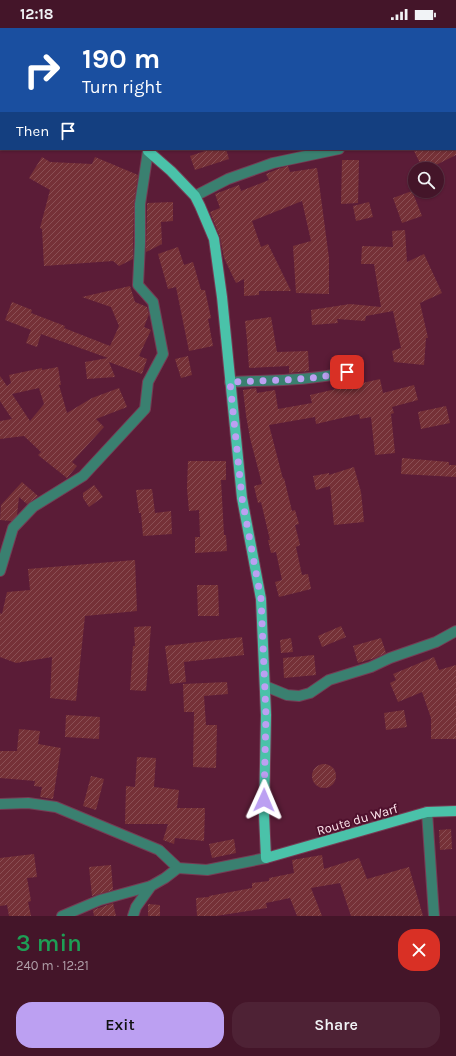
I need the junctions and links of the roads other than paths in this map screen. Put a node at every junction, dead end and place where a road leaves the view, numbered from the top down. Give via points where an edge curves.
1 (148, 150) edge
2 (334, 150) edge
3 (195, 196) junction
4 (347, 372) dead end
5 (230, 382) junction
6 (0, 570) edge
7 (456, 631) edge
8 (265, 686) junction
9 (0, 804) edge
10 (456, 811) edge
11 (427, 812) junction
12 (266, 858) junction
13 (178, 868) junction
14 (151, 886) junction
15 (62, 916) edge
16 (133, 916) edge
17 (434, 916) edge

1 - 3 main road
1 - 6 street via 140,204 138,285 152,302 163,354 148,382 145,409 83,476 33,507 13,528
2 - 3 street via 273,163 228,179
3 - 5 main road via 214,239
4 - 5 street via 333,376 290,380
5 - 8 main road via 242,498 261,599
7 - 8 street via 436,642 329,680 310,693 300,696 287,695
8 - 12 main road
9 - 13 street via 28,803 56,807 159,850
10 - 11 main road, Route du Warf
11 - 12 main road, Route du Warf
11 - 17 street
12 - 13 street via 207,870
13 - 14 street
14 - 15 street via 100,900
14 - 16 street via 136,907

